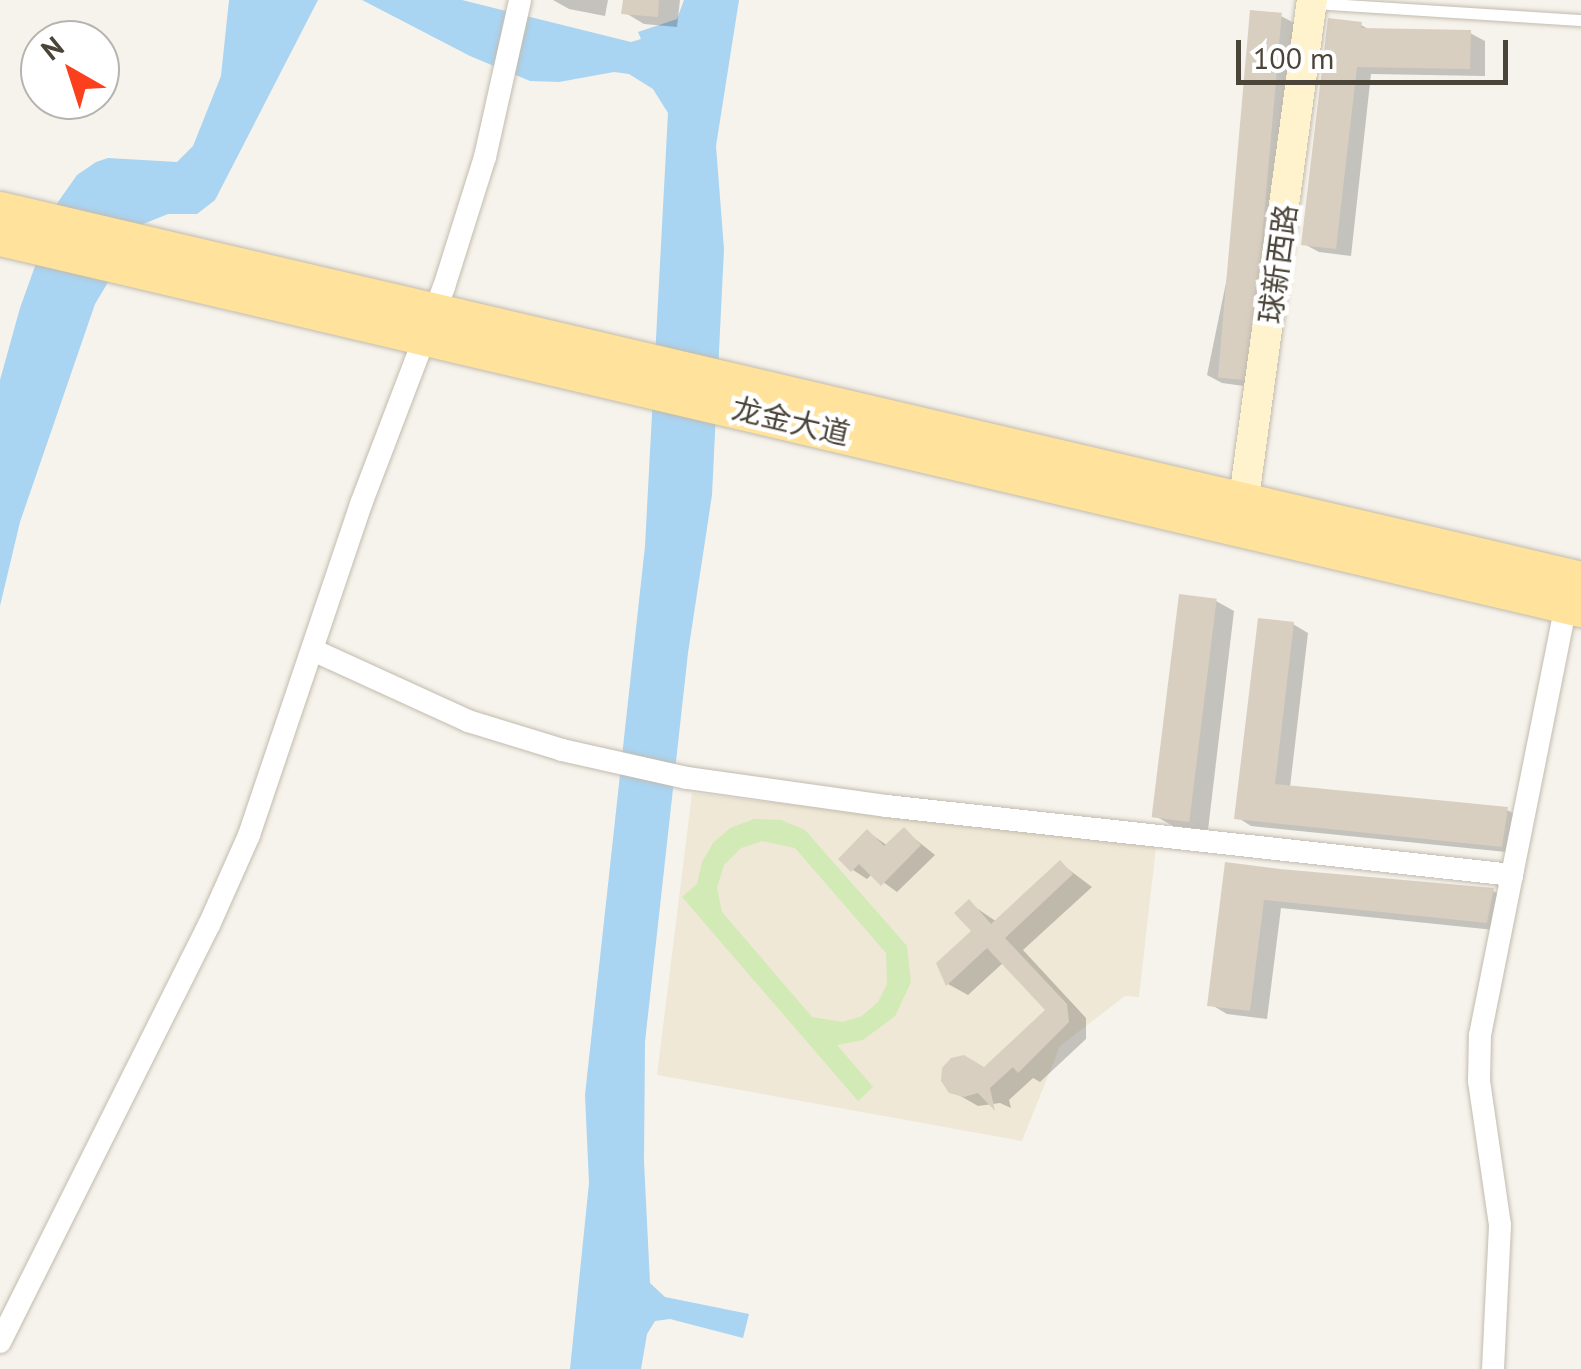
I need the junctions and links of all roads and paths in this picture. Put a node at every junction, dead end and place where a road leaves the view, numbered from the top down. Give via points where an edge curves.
1 (1311, 1) edge
2 (519, 3) edge
3 (1581, 20) edge
4 (0, 208) edge
5 (21, 233) edge
6 (430, 324) junction
7 (1242, 513) junction
8 (1576, 597) edge
9 (314, 650) junction
10 (1512, 875) junction
11 (0, 1342) edge
12 (1493, 1369) edge

1 - 3 lane
1 - 7 street, 球新西路
2 - 6 street via 484,157
4 - 5 main road, 龙金大道
5 - 6 main road, 龙金大道
6 - 7 main road, 龙金大道
6 - 9 street
7 - 8 main road, 龙金大道
8 - 10 street
9 - 10 street via 468,721 686,778
9 - 11 street via 229,880
10 - 12 street via 1478,1058 1500,1225

